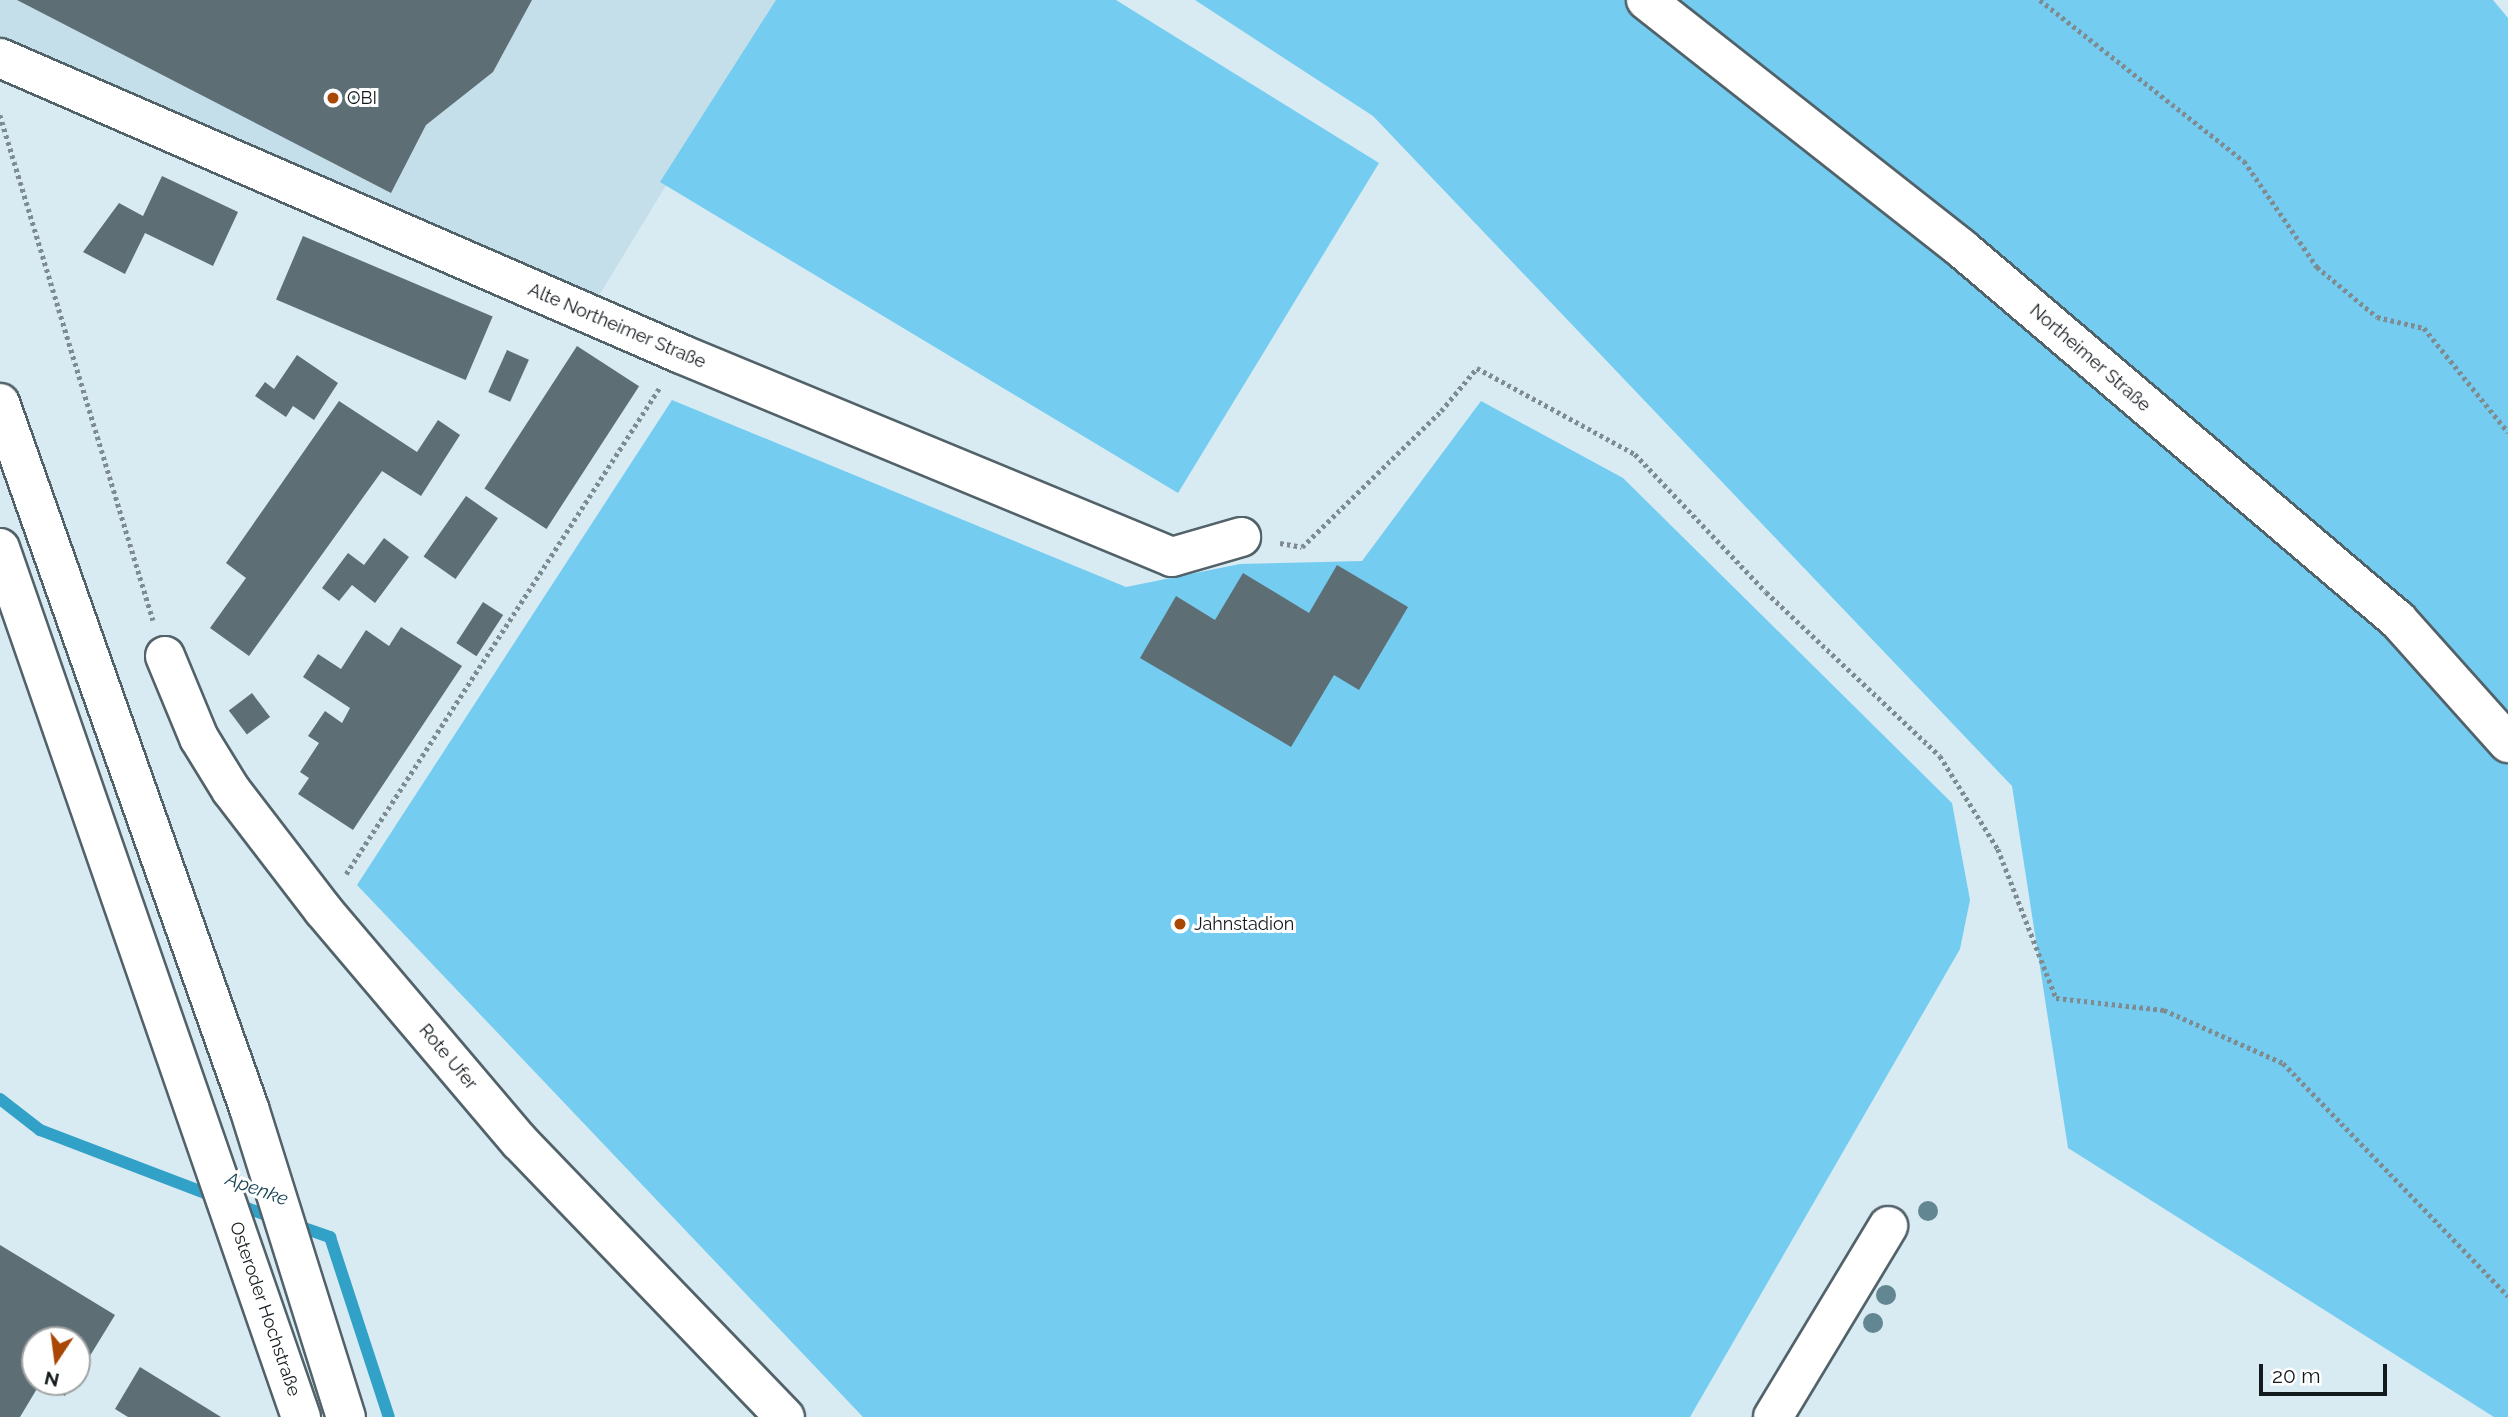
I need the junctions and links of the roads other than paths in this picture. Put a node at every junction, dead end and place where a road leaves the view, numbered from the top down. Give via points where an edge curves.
1 (1646, 0) edge
2 (0, 58) edge
3 (0, 403) edge
4 (1241, 537) road end
5 (0, 548) edge
6 (165, 656) road end
7 (2508, 743) edge
8 (1888, 1226) dead end
9 (301, 1417) edge
10 (346, 1417) edge
11 (785, 1417) edge
12 (1773, 1417) edge

1 - 7 main road, Northeimer Straße via 1961,248 2398,620
2 - 4 main road, Alte Northeimer Straße via 681,354 1172,557
3 - 10 main road via 249,1108
5 - 9 main road, Osteroder Hochstraße
6 - 11 main road, Rote Ufer via 199,738 231,790 323,910 520,1142
8 - 12 main road

